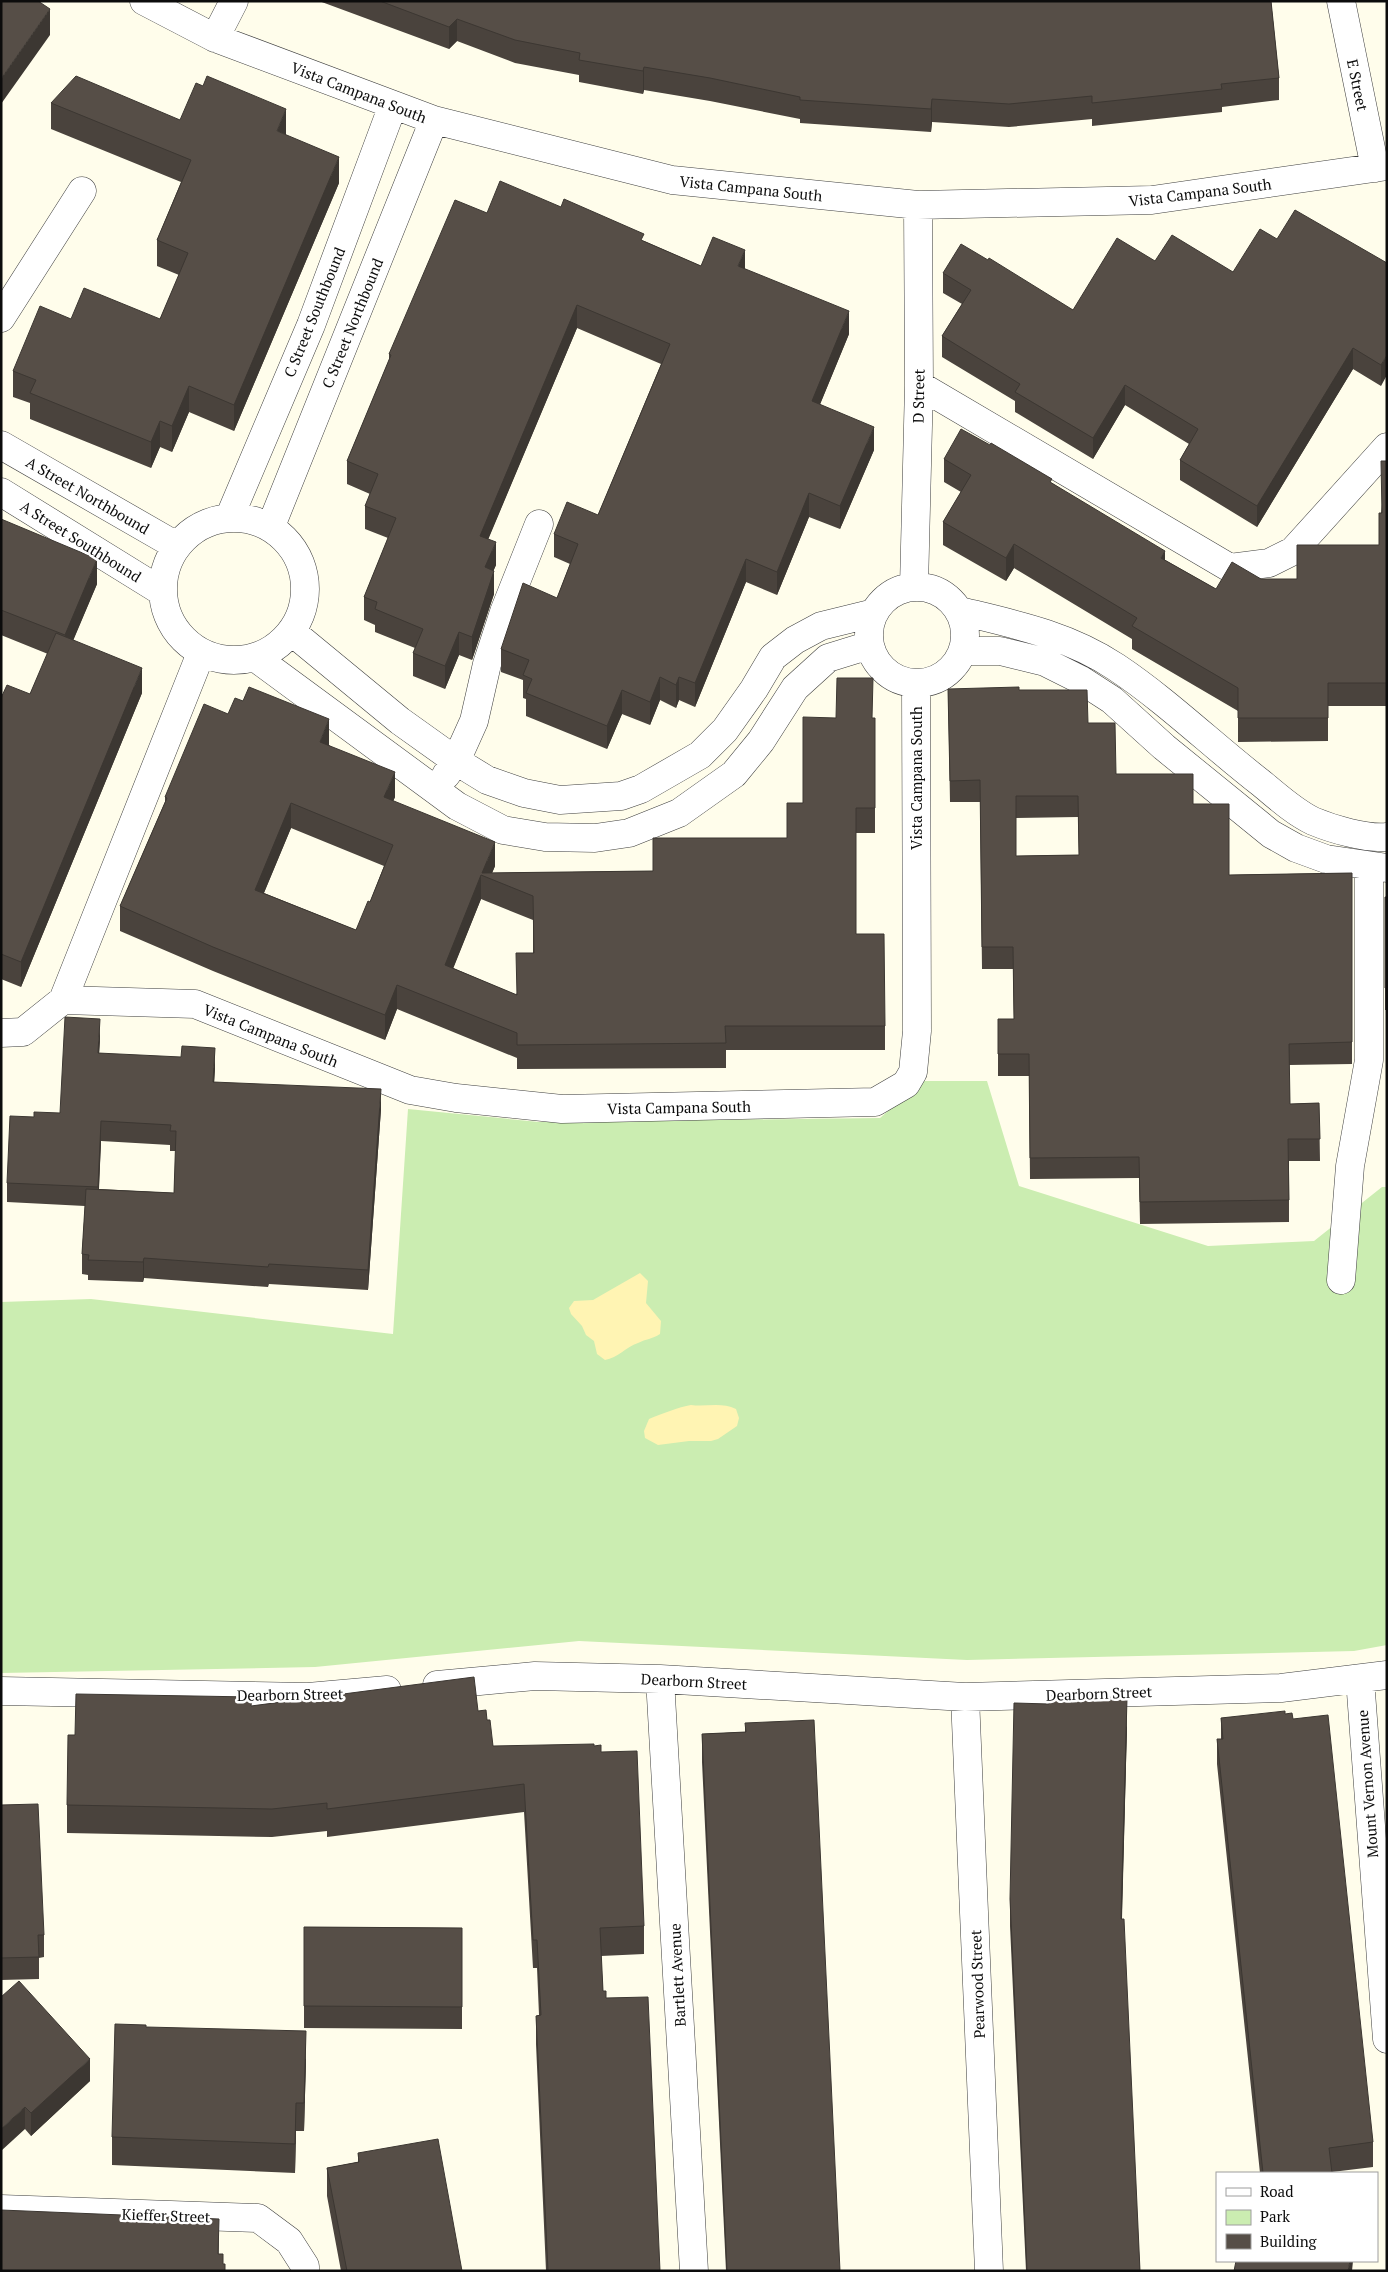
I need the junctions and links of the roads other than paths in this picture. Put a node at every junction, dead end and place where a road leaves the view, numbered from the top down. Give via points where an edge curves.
1 (144, 1) edge
2 (234, 1) edge
3 (1341, 1) edge
4 (215, 38) junction
5 (393, 105) junction
6 (434, 120) junction
7 (1381, 167) edge
8 (82, 191) dead end
9 (918, 205) junction
10 (1, 318) edge
11 (919, 385) junction
12 (1, 445) edge
13 (1387, 447) edge
14 (1, 492) edge
15 (230, 516) junction
16 (539, 524) dead end
17 (271, 526) junction
18 (175, 545) junction
19 (914, 586) junction
20 (161, 591) junction
21 (960, 611) junction
22 (874, 613) junction
23 (292, 632) junction
24 (870, 645) junction
25 (963, 650) junction
26 (201, 653) junction
27 (256, 658) junction
28 (916, 683) junction
29 (456, 761) junction
30 (641, 789) junction
31 (436, 791) junction
32 (654, 823) junction
33 (1387, 837) edge
34 (1378, 868) edge
35 (63, 1000) junction
36 (1, 1033) edge
37 (1341, 1280) dead end
38 (1387, 1675) edge
39 (660, 1679) junction
40 (1360, 1679) junction
41 (1, 1691) edge
42 (965, 1697) junction
43 (1387, 2039) edge
44 (1, 2209) edge
45 (305, 2271) edge
46 (694, 2271) edge
47 (989, 2271) edge

1 - 4 street, Vista Campana South
2 - 4 street
3 - 7 street, E Street
4 - 5 street, Vista Campana South
5 - 6 street, Vista Campana South
5 - 15 street, C Street Southbound via 311,325
6 - 9 street, Vista Campana South via 672,180
6 - 17 street, C Street Northbound
7 - 9 street, Vista Campana South via 1152,200
8 - 10 street
9 - 11 street, D Street
11 - 13 street via 1230,568 1269,563 1293,551
11 - 19 street, D Street
12 - 18 street, A Street Northbound
14 - 20 street, A Street Southbound
15 - 17 street
15 - 18 street via 199,524
16 - 29 street via 504,612 474,720
17 - 23 street via 299,556 307,594
18 - 20 street
19 - 21 street via 940,592
19 - 22 street via 891,595
20 - 26 street via 172,627
21 - 25 street via 966,630
21 - 33 street via 1040,630 1086,649 1148,690 1291,807 1312,820 1344,831
22 - 24 street via 869,629
22 - 30 street via 821,626 795,640 773,657 725,730 700,755
23 - 27 street
23 - 29 street
24 - 28 street via 886,672 900,680
24 - 32 street via 828,658 795,688 762,741 734,774 679,812
25 - 28 street via 952,668 936,680
25 - 34 street via 1000,650 1045,662 1081,680 1112,700 1164,747 1272,834 1326,860
26 - 27 street via 228,661
26 - 35 street
27 - 31 street
28 - 35 street, Vista Campana South via 916,1039 913,1072 906,1084 875,1102 562,1109 456,1098 410,1090 195,1004
29 - 30 street via 487,780 524,793 560,800 621,796
29 - 31 street
30 - 32 street
31 - 32 street via 503,830 545,837 595,838 629,833
34 - 37 street via 1369,1060 1350,1166
35 - 36 street via 23,1032
38 - 40 street, Dearborn Street
39 - 41 street, Dearborn Street via 535,1676 308,1697
39 - 42 street, Dearborn Street
39 - 46 street, Bartlett Avenue
40 - 42 street, Dearborn Street via 1281,1688
40 - 43 street, Mount Vernon Avenue
42 - 47 street, Pearwood Street
44 - 45 street, Kieffer Street via 258,2218 289,2241

